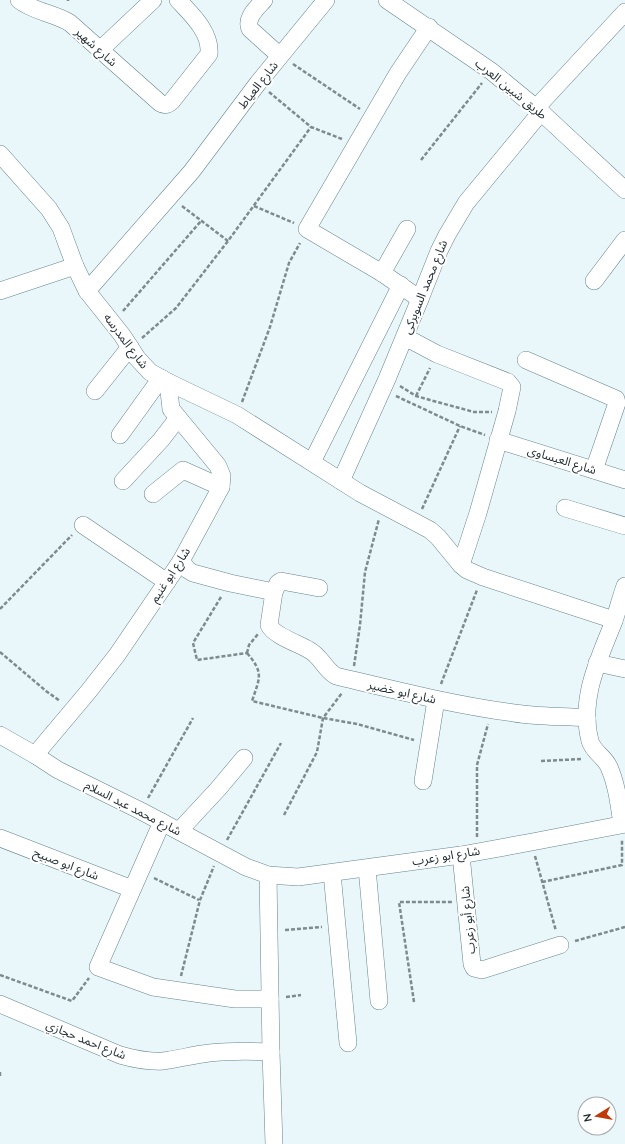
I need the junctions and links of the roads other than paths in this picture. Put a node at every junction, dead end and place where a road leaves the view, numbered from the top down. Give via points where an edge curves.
1 (19, 0) edge
2 (153, 0) edge
3 (178, 0) edge
4 (264, 0) edge
5 (326, 0) edge
6 (387, 0) edge
7 (625, 12) edge
8 (428, 27) junction
9 (100, 50) junction
10 (280, 56) junction
11 (538, 110) junction
12 (0, 154) edge
13 (625, 190) edge
14 (407, 229) dead end
15 (625, 240) edge
16 (75, 266) junction
17 (382, 273) junction
18 (594, 281) dead end
19 (401, 286) junction
20 (87, 291) junction
21 (0, 292) edge
22 (420, 299) junction
23 (405, 337) junction
24 (130, 347) junction
25 (526, 360) dead end
26 (164, 380) junction
27 (95, 391) dead end
28 (178, 418) junction
29 (120, 435) dead end
30 (498, 440) junction
31 (312, 462) junction
32 (594, 470) junction
33 (625, 480) edge
34 (122, 481) dead end
35 (341, 482) junction
36 (221, 487) junction
37 (153, 494) dead end
38 (565, 508) dead end
39 (83, 525) road end
40 (625, 526) edge
41 (181, 561) junction
42 (461, 565) junction
43 (167, 582) junction
44 (625, 586) edge
45 (277, 587) junction
46 (319, 588) dead end
47 (614, 620) junction
48 (597, 663) junction
49 (625, 669) edge
50 (436, 700) junction
51 (587, 718) junction
52 (0, 735) edge
53 (35, 755) junction
54 (244, 758) dead end
55 (423, 781) dead end
56 (162, 822) junction
57 (624, 824) edge
58 (179, 831) junction
59 (0, 838) edge
60 (469, 853) junction
61 (367, 868) junction
62 (332, 873) junction
63 (268, 875) junction
64 (132, 889) junction
65 (560, 945) road end
66 (270, 1000) junction
67 (379, 1001) dead end
68 (0, 1004) edge
69 (348, 1043) dead end
70 (271, 1052) junction
71 (274, 1144) edge

1 - 9 street, شارع شهير via 31,8 64,19
2 - 9 street
3 - 9 street, شارع شهير via 205,34 209,50 206,59 172,102 167,105 160,103
4 - 10 street via 249,18 248,26
5 - 10 street, شارع العياط
6 - 8 street, طريق شبين العرب
7 - 11 street, شارع محمد السوبركى
8 - 11 street, طريق شبين العرب via 491,71
8 - 17 street via 307,229
10 - 20 street, شارع العياط via 192,171
11 - 13 street, طريق شبين العرب
11 - 22 street, شارع محمد السوبركى via 456,218 439,251
12 - 16 street, شارع المدرسه via 50,209 66,239
14 - 17 street
15 - 18 street
16 - 20 street, شارع المدرسه
16 - 21 street
17 - 19 street
19 - 22 street
19 - 31 street
20 - 24 street, شارع المدرسه
22 - 23 street, شارع محمد السوبركى
23 - 30 street via 437,354 512,385
23 - 35 street, شارع محمد السوبركى
24 - 26 street, شارع المدرسه via 145,368
24 - 27 street
25 - 32 street via 615,398 617,403
26 - 28 street via 171,409
26 - 29 street
26 - 31 street, شارع المدرسه via 237,415
28 - 34 street
28 - 36 street via 218,466 222,476
30 - 32 street, شارع العبساوى
30 - 42 street
31 - 35 street, شارع المدرسه
32 - 33 street, شارع العبساوى
35 - 42 street, شارع المدرسه via 430,530
36 - 37 street via 183,470
36 - 41 street, شارع ابو غنيم
38 - 40 street
39 - 43 street
41 - 43 street, شارع ابو غنيم
41 - 45 street via 193,573 230,583
42 - 47 street via 483,577
43 - 53 street, شارع ابو غنيم via 108,668
44 - 47 street
45 - 46 street via 281,581
45 - 50 street, شارع ابو خضير via 269,620 271,630 318,655 331,673
47 - 48 street
48 - 49 street
48 - 51 street via 589,690
50 - 51 street, شارع ابو خضير via 516,714
50 - 55 street
51 - 57 street via 591,742 609,767 615,784
52 - 53 street, شارع محمد عبد السلام
53 - 56 street, شارع محمد عبد السلام via 58,770
54 - 58 street
56 - 58 street, شارع محمد عبد السلام
56 - 64 street
57 - 60 street, شارع ابو زعرب
58 - 63 street, شارع محمد عبد السلام via 219,854
59 - 64 street, شارع ابو صبيح
60 - 61 street, شارع ابو زعرب
60 - 65 street, شارع أبو زعرب via 466,902 472,964 476,969 482,970
61 - 62 street, شارع ابو زعرب
61 - 67 street
62 - 63 street, شارع ابو زعرب via 298,877
62 - 69 street
63 - 66 street
64 - 66 street via 98,967 153,987
66 - 70 street
68 - 70 street, شارع احمد حجازي via 134,1059 163,1061 208,1053
70 - 71 street

